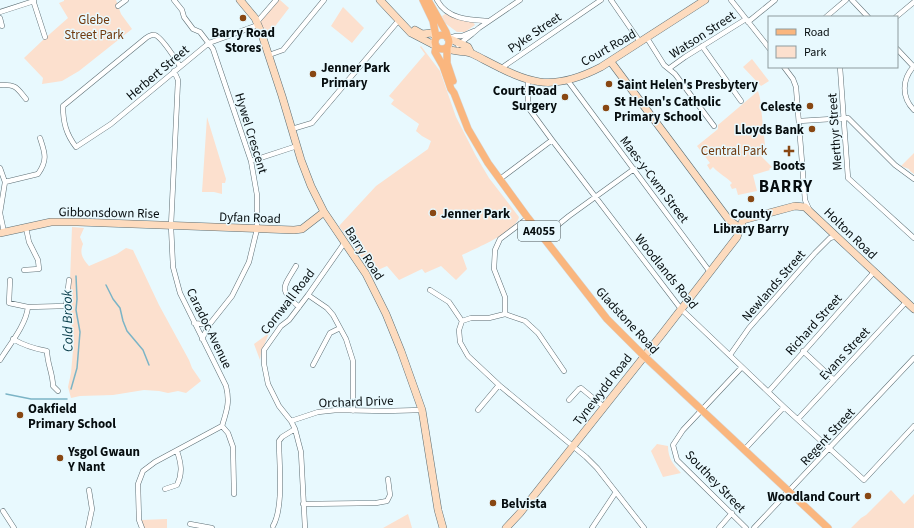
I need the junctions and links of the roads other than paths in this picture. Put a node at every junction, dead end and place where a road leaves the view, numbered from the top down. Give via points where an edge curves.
1 (126, 0) edge
2 (174, 0) edge
3 (240, 0) edge
4 (276, 0) edge
5 (324, 0) edge
6 (380, 0) edge
7 (424, 0) edge
8 (428, 0) edge
9 (437, 0) edge
10 (520, 0) edge
11 (601, 0) edge
12 (611, 0) edge
13 (705, 0) edge
14 (731, 0) edge
15 (776, 0) edge
16 (846, 0) edge
17 (852, 0) edge
18 (33, 1) edge
19 (914, 2) edge
20 (118, 6) dead end
21 (0, 12) edge
22 (827, 16) edge
23 (867, 16) edge
24 (897, 16) edge
25 (0, 18) edge
26 (399, 20) junction
27 (747, 20) junction
28 (488, 22) junction
29 (257, 23) junction
30 (2, 26) dead end
31 (407, 28) junction
32 (474, 31) junction
33 (45, 37) dead end
34 (436, 38) junction
35 (448, 38) junction
36 (647, 38) junction
37 (640, 42) junction
38 (209, 43) junction
39 (461, 43) junction
40 (436, 46) junction
41 (702, 46) junction
42 (768, 47) edge
43 (447, 48) junction
44 (898, 50) edge
45 (455, 51) junction
46 (471, 53) junction
47 (269, 55) junction
48 (610, 62) junction
49 (180, 66) junction
50 (914, 66) edge
51 (785, 68) edge
52 (840, 68) edge
53 (500, 69) junction
54 (670, 69) junction
55 (174, 71) junction
56 (528, 80) junction
57 (568, 81) junction
58 (0, 85) edge
59 (454, 93) junction
60 (26, 99) dead end
61 (741, 101) dead end
62 (914, 110) edge
63 (843, 117) junction
64 (799, 122) junction
65 (714, 126) dead end
66 (292, 129) junction
67 (40, 138) dead end
68 (552, 140) junction
69 (297, 146) junction
70 (251, 161) junction
71 (0, 168) edge
72 (634, 169) junction
73 (500, 179) junction
74 (914, 179) edge
75 (5, 182) junction
76 (596, 198) junction
77 (809, 209) junction
78 (324, 212) junction
79 (528, 218) junction
80 (171, 226) junction
81 (26, 228) junction
82 (740, 228) junction
83 (257, 230) junction
84 (2, 233) edge
85 (837, 236) junction
86 (544, 237) junction
87 (914, 238) edge
88 (345, 242) junction
89 (296, 266) dead end
90 (24, 270) dead end
91 (710, 272) junction
92 (874, 272) junction
93 (10, 280) dead end
94 (69, 280) dead end
95 (430, 290) dead end
96 (308, 295) junction
97 (906, 302) junction
98 (28, 307) junction
99 (299, 307) junction
100 (681, 309) junction
101 (914, 310) edge
102 (505, 314) junction
103 (462, 321) junction
104 (194, 322) junction
105 (209, 325) junction
106 (340, 328) junction
107 (13, 339) junction
108 (202, 339) junction
109 (803, 351) junction
110 (730, 355) junction
111 (644, 356) junction
112 (914, 358) edge
113 (0, 360) edge
114 (313, 365) dead end
115 (742, 367) junction
116 (564, 371) dead end
117 (834, 380) junction
118 (499, 386) junction
119 (58, 391) dead end
120 (769, 391) junction
121 (569, 400) dead end
122 (604, 407) junction
123 (784, 407) junction
124 (701, 409) junction
125 (422, 410) junction
126 (478, 410) dead end
127 (354, 411) junction
128 (798, 419) junction
129 (291, 421) junction
130 (222, 426) junction
131 (914, 426) edge
132 (295, 429) junction
133 (573, 447) junction
134 (830, 449) junction
135 (744, 450) junction
136 (177, 451) junction
137 (388, 479) dead end
138 (165, 489) dead end
139 (89, 490) dead end
140 (616, 492) junction
141 (789, 492) junction
142 (234, 494) dead end
143 (303, 504) junction
144 (3, 511) dead end
145 (732, 513) junction
146 (190, 524) dead end
147 (273, 526) dead end
148 (14, 528) edge
149 (88, 528) edge
150 (142, 528) edge
151 (212, 528) edge
152 (305, 528) edge
153 (443, 528) edge
154 (506, 528) edge
155 (592, 528) edge
156 (644, 528) edge
157 (719, 528) edge
158 (746, 528) edge
159 (754, 528) edge
160 (828, 528) edge

1 - 20 street
2 - 38 street via 184,17
3 - 29 street, Barry Road
4 - 29 street
5 - 47 street via 283,50
6 - 26 street, Court Road
7 - 34 main road via 433,21
8 - 35 main road
9 - 28 street via 447,12 460,18
10 - 28 street
11 - 53 street, Pyke Street
12 - 37 street
13 - 36 street, Court Road
14 - 27 street
15 - 27 street, Watson Street
16 - 22 street
17 - 23 street
18 - 21 street
18 - 33 street
19 - 24 street
25 - 30 street
26 - 31 street, Court Road
26 - 66 street via 312,123
27 - 41 street, Watson Street
27 - 42 street
28 - 32 street
29 - 38 street, Herbert Street
29 - 47 street, Barry Road
31 - 34 street, Court Road via 422,34 432,33
31 - 40 street, Court Road via 411,33
32 - 35 street
32 - 39 street
34 - 35 main road, Court Road via 442,35
34 - 40 main road
35 - 39 street, Court Road
35 - 43 main road
36 - 37 street, Court Road
36 - 54 street via 664,65
37 - 48 street, Court Road
38 - 49 street, Herbert Street
38 - 70 street, Hywel Crescent
39 - 45 street
39 - 46 street, Court Road via 468,47
40 - 43 main road, Court Road via 440,49
40 - 59 main road, Gladstone Road / A4055 via 435,52
41 - 54 street, Watson Street
41 - 61 street
43 - 45 street, Court Road
43 - 59 main road, Gladstone Road / A4055 via 447,63 455,87
44 - 50 street
45 - 46 street, Court Road
46 - 53 street, Court Road
47 - 66 street, Barry Road
48 - 57 street, Court Road
48 - 82 street via 729,220
49 - 55 street, Herbert Street
49 - 55 street, Herbert Street via 157,36 146,38 63,106 62,120 70,140 76,147 111,124
50 - 62 street via 905,83 904,93
51 - 64 street, Holton Road via 796,87
52 - 63 street, Merthyr Street
53 - 56 street, Court Road
54 - 65 street
55 - 80 street, Caradoc Avenue via 178,80
56 - 57 street, Court Road
56 - 68 street, Woodlands Road via 530,110
57 - 72 street, Maes-y-Cwm Street
58 - 60 street via 16,86
59 - 73 main road, Gladstone Road / A4055 via 472,137
63 - 64 street
63 - 74 street via 851,119 894,165
63 - 87 street, Merthyr Street via 848,178
64 - 77 street, Holton Road
66 - 69 street, Barry Road
67 - 75 street via 45,154 44,166 38,174
68 - 73 street
68 - 76 street, Woodlands Road
69 - 70 street
69 - 78 street, Barry Road via 305,172
70 - 83 street, Hywel Crescent via 257,195
71 - 75 street
72 - 76 street
72 - 91 street, Maes-y-Cwm Street
73 - 79 main road, Gladstone Road / A4055
75 - 84 street via 0,213
76 - 86 street
76 - 100 street, Woodlands Road
77 - 82 street, Tynewydd Road via 795,206 746,219
77 - 85 street, Holton Road
78 - 83 street, Dyfan Road via 298,230
78 - 88 street, Barry Road
79 - 86 main road, Gladstone Road / A4055
79 - 102 street via 500,239 494,250 494,268 505,297
80 - 81 street, Gibbonsdown Rise via 51,222
80 - 83 street, Dyfan Road
80 - 104 street, Caradoc Avenue via 173,267 180,293
81 - 84 street, Gibbonsdown Rise
81 - 90 street via 39,269
82 - 91 street, Tynewydd Road via 737,236
83 - 105 street, Hywel Crescent via 249,262 232,296
85 - 92 street, Holton Road
85 - 110 street, Newlands Street via 830,238 815,253 749,328
86 - 111 main road, Gladstone Road / A4055 via 607,319
88 - 96 street, Cornwall Road
88 - 125 street, Barry Road via 366,274 386,314
89 - 99 street via 285,286 285,293
91 - 100 street, Tynewydd Road
92 - 97 street, Holton Road
92 - 109 street, Richard Street
93 - 98 street via 9,303
94 - 98 street via 66,306
95 - 103 street via 449,302
96 - 99 street, Cornwall Road
96 - 106 street via 328,308
97 - 101 street, Holton Road
97 - 117 street, Evans Street
98 - 107 street
99 - 129 street, Cornwall Road via 264,350 268,384 279,406
100 - 110 street, Woodlands Road
100 - 111 street, Tynewydd Road
102 - 103 street
102 - 116 street via 525,321 538,333
103 - 118 street via 459,330 460,342 468,356
104 - 105 street
104 - 108 street, Caradoc Avenue
105 - 108 street, Hywel Crescent
106 - 114 street via 330,333
106 - 127 street via 353,361
107 - 113 street
107 - 119 street via 37,349 47,350 53,386
108 - 130 street, Caradoc Avenue via 229,396 229,406
109 - 117 street
109 - 120 street, Richard Street
110 - 115 street, Woodlands Road
111 - 122 street, Tynewydd Road
111 - 124 main road, Gladstone Road / A4055
112 - 134 street, Regent Street
115 - 120 street, Woodlands Road
115 - 124 street
117 - 128 street, Evans Street
118 - 126 street
118 - 133 street
120 - 123 street, Woodlands Road
121 - 122 street via 581,388
122 - 133 street, Tynewydd Road
123 - 128 street, Woodlands Road
123 - 135 street
124 - 135 main road, Gladstone Road / A4055
124 - 145 street, Southey Street via 673,445 677,460
125 - 127 street, Orchard Drive
125 - 153 street, Barry Road
127 - 129 street, Orchard Drive via 318,412
128 - 134 street, Woodlands Road
129 - 132 street, Cornwall Road
130 - 136 street
130 - 142 street via 228,433 233,447
131 - 134 street, Woodlands Road via 864,480
132 - 143 street, Cornwall Road via 301,452
132 - 147 street via 279,441 280,498 277,519
133 - 140 street via 597,468
133 - 154 street, Tynewydd Road
134 - 141 street, Regent Street
135 - 141 main road, Gladstone Road / A4055
136 - 138 street via 181,466 180,478 177,485
136 - 150 street via 143,471 138,484 139,520
137 - 143 street via 390,495 387,500 376,503
139 - 149 street via 92,509
140 - 155 street
140 - 156 street
141 - 159 street, Regent Street
141 - 160 main road, Gladstone Road / A4055
143 - 152 street, Cornwall Road
144 - 148 street
145 - 157 street
145 - 158 street, Southey Street
146 - 151 street

